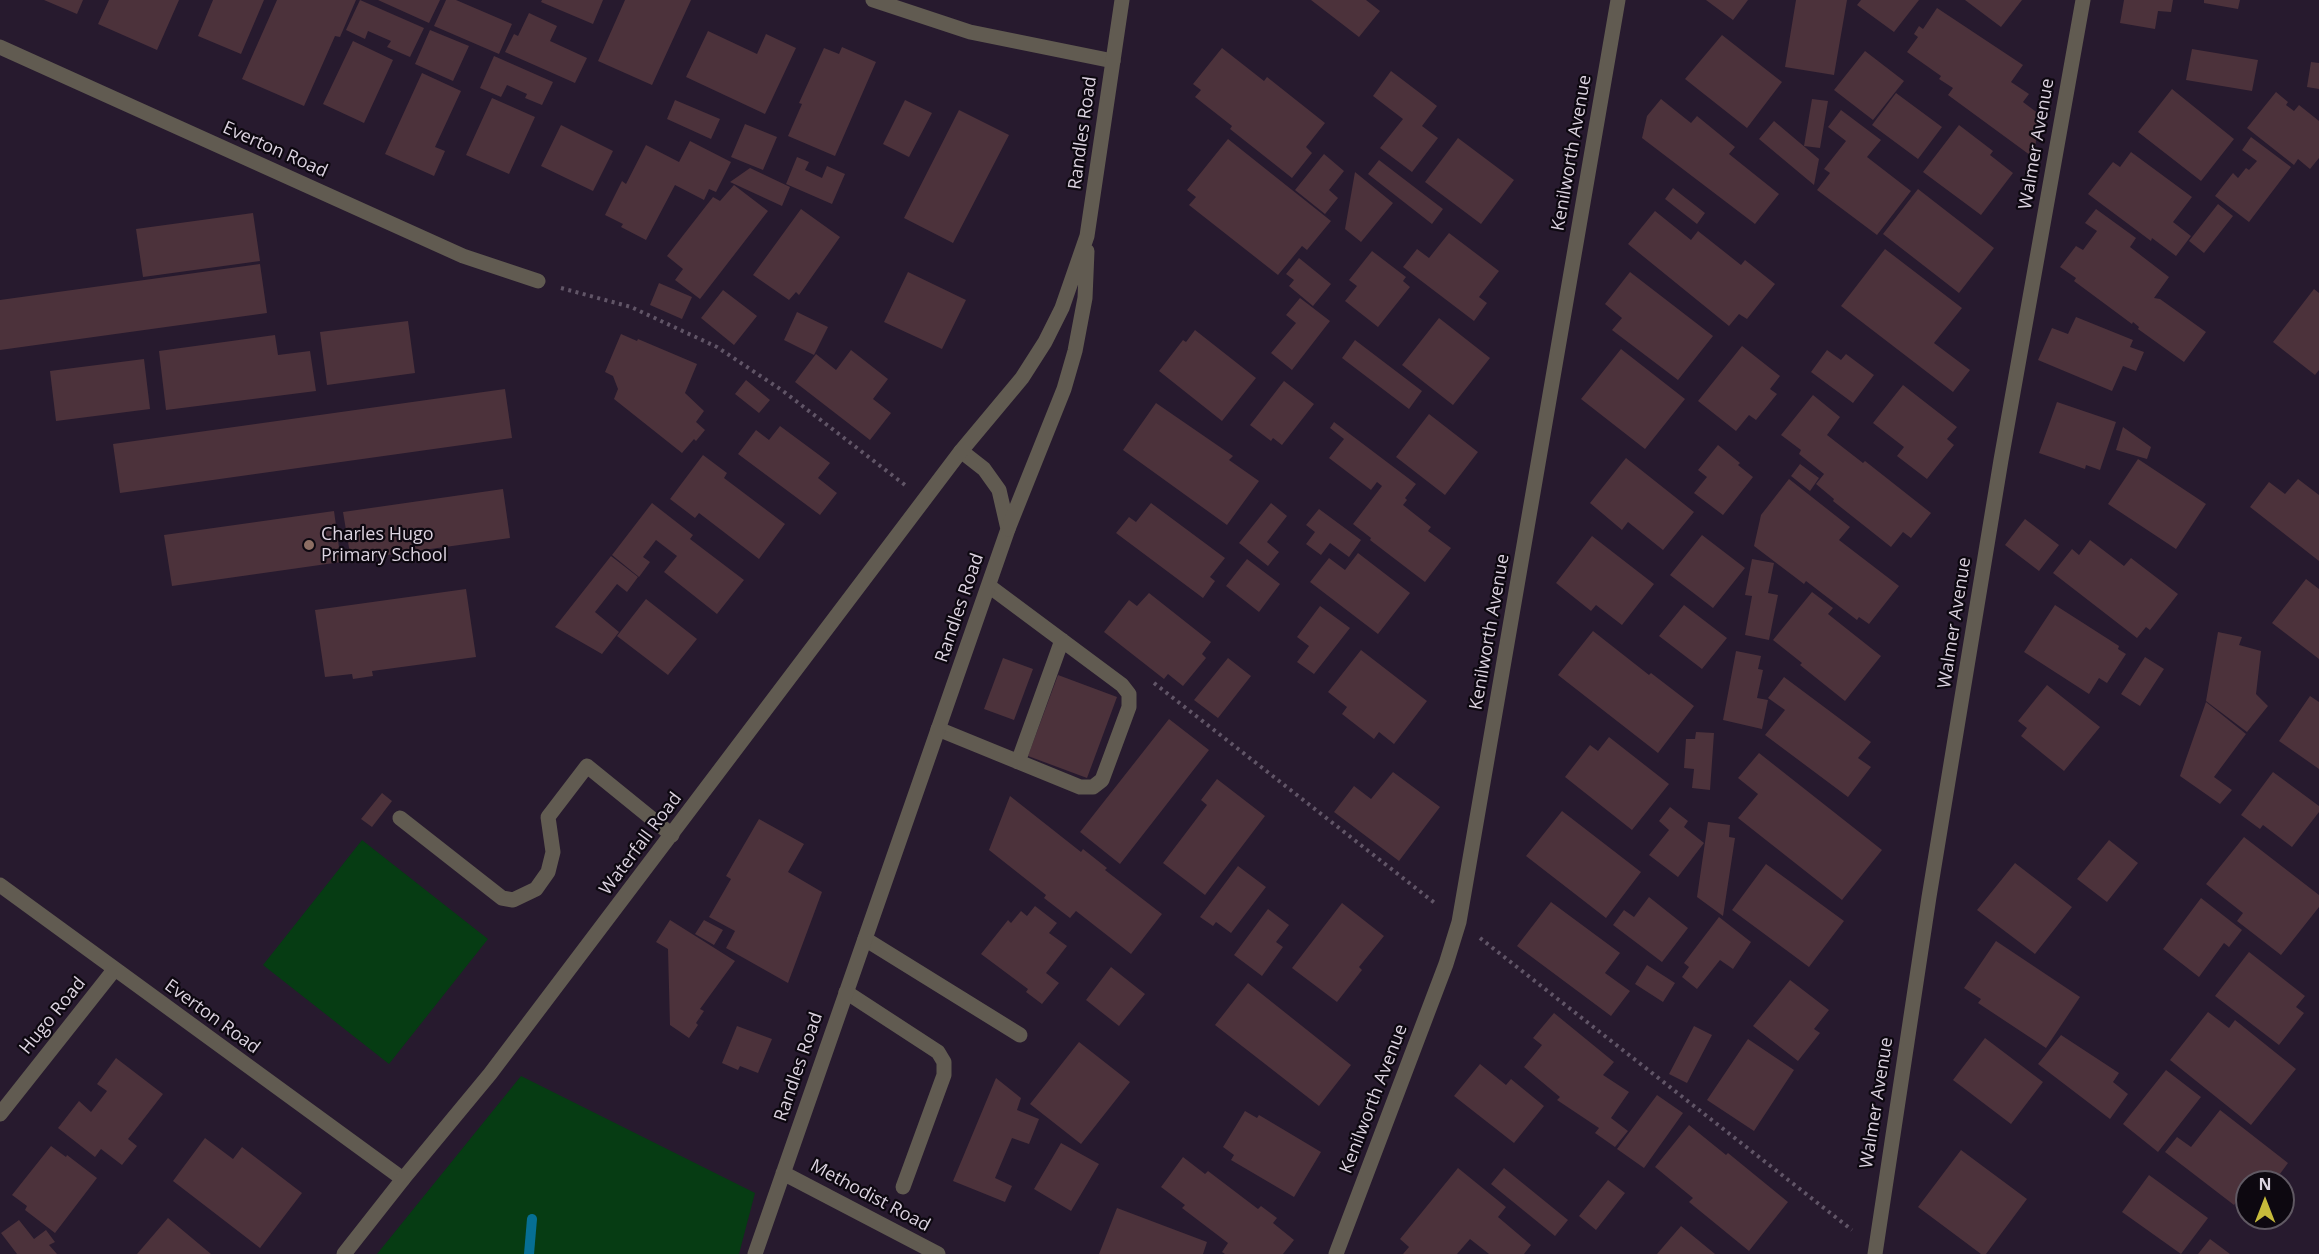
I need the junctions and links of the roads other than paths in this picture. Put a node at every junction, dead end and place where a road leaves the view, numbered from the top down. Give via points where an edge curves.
1 (873, 0) edge
2 (1122, 0) edge
3 (1618, 0) edge
4 (2083, 0) edge
5 (0, 47) edge
6 (1113, 61) junction
7 (1087, 236) junction
8 (538, 281) road end
9 (961, 451) junction
10 (1008, 529) junction
11 (988, 586) junction
12 (1062, 640) junction
13 (938, 729) junction
14 (1018, 762) junction
15 (400, 818) dead end
16 (672, 835) junction
17 (0, 885) edge
18 (865, 939) junction
19 (114, 970) junction
20 (846, 992) junction
21 (1020, 1035) dead end
22 (0, 1114) edge
23 (783, 1173) junction
24 (403, 1179) junction
25 (903, 1187) dead end
26 (1873, 1252) edge
27 (344, 1254) edge
28 (755, 1254) edge
29 (938, 1254) edge
30 (1336, 1254) edge

1 - 6 street via 970,32
2 - 6 street, Randles Road
3 - 30 street, Kenilworth Avenue via 1459,922
4 - 26 street, Walmer Avenue via 1964,685
5 - 8 street, Everton Road via 463,256
6 - 7 street, Randles Road
7 - 9 street, Randles Road via 1062,308 1045,342 1022,378
7 - 10 street, Randles Road via 1085,298 1075,351 1064,389
9 - 10 street via 984,469 999,490
9 - 16 street, Waterfall Road
10 - 11 street, Randles Road
11 - 12 street
11 - 13 street, Randles Road
12 - 14 street
12 - 14 street via 1122,685 1129,694 1129,707 1102,780 1092,787 1080,787
13 - 14 street
13 - 18 street, Randles Road
15 - 16 street via 502,898 513,900 536,889 548,872 553,852 548,817 587,766
16 - 24 street, Waterfall Road via 490,1074
17 - 19 street, Everton Road
18 - 20 street, Randles Road
18 - 21 street
19 - 22 street, Hugo Road
19 - 24 street, Everton Road
20 - 23 street, Randles Road
20 - 25 street via 938,1052 944,1062 944,1075
23 - 28 street, Randles Road
23 - 29 street, Methodist Road
24 - 27 street, Waterfall Road

